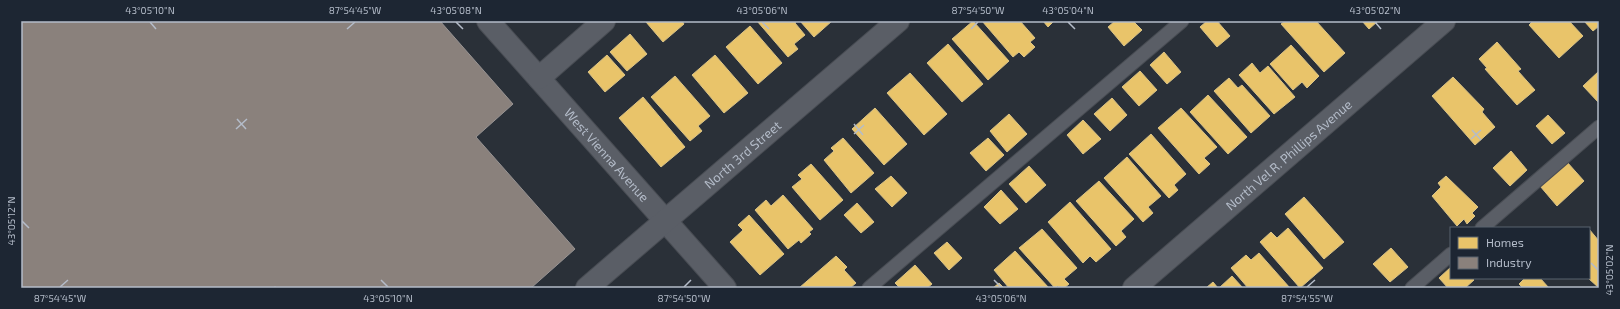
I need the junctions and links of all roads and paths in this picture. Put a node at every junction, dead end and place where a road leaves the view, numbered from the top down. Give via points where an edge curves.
1 (488, 21) edge
2 (604, 21) edge
3 (898, 21) edge
4 (1182, 21) edge
5 (1444, 21) edge
6 (539, 78) junction
7 (1599, 127) edge
8 (665, 221) junction
9 (1483, 227) edge
10 (1450, 255) edge
11 (587, 288) edge
12 (725, 288) edge
13 (869, 288) edge
14 (1134, 288) edge
15 (1412, 288) edge

1 - 6 street, West Vienna Avenue
2 - 6 street
3 - 8 street, North 3rd Street
4 - 13 lane
5 - 14 street, North Vel R. Phillips Avenue
6 - 8 street, West Vienna Avenue
7 - 9 lane
8 - 11 street, North 3rd Street
8 - 12 street, West Vienna Avenue
10 - 15 lane

